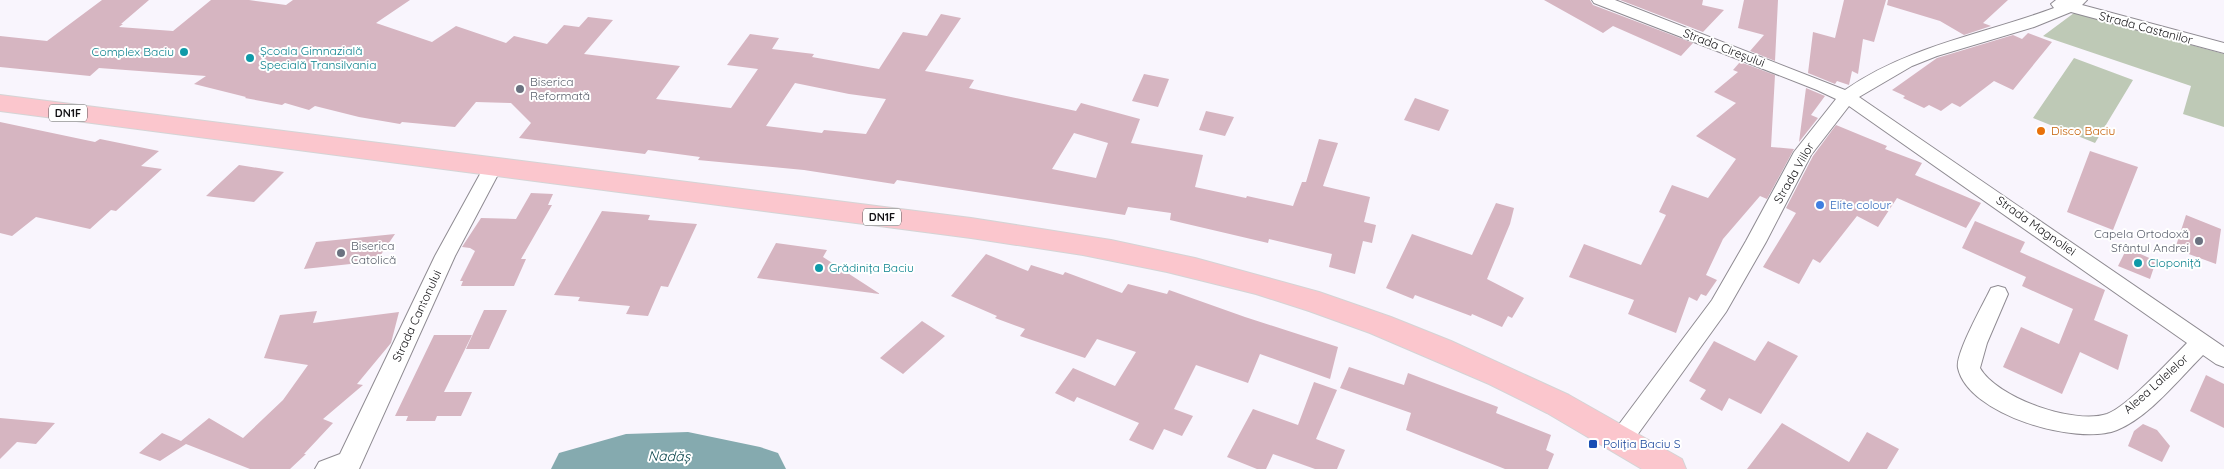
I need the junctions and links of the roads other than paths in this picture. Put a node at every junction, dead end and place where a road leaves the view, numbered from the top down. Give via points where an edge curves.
1 (1600, 0) edge
2 (2050, 0) edge
3 (2074, 4) edge
4 (2224, 48) edge
5 (1847, 97) junction
6 (0, 103) edge
7 (494, 165) junction
8 (1998, 294) dead end
9 (2202, 342) junction
10 (2223, 357) edge
11 (1622, 438) junction
12 (341, 466) edge
13 (1670, 469) edge

1 - 5 street, Strada Cireșului
2 - 3 street, Strada Castanilor
3 - 4 street, Strada Castanilor
3 - 5 street, Strada Viilor via 2028,23 1906,62
5 - 9 street, Strada Magnoliei
5 - 11 street, Strada Viilor via 1803,152 1719,306
6 - 7 main road, DN1F
7 - 11 main road, DN1F via 1017,235 1196,268 1289,294 1383,326 1506,378
7 - 12 street, Strada Cantonului
8 - 9 street, Aleea Lalelelor via 1969,360 1973,377 1998,400 2062,424 2093,426 2111,422 2127,412
9 - 10 street, Strada Magnoliei
11 - 13 main road, DN1F

